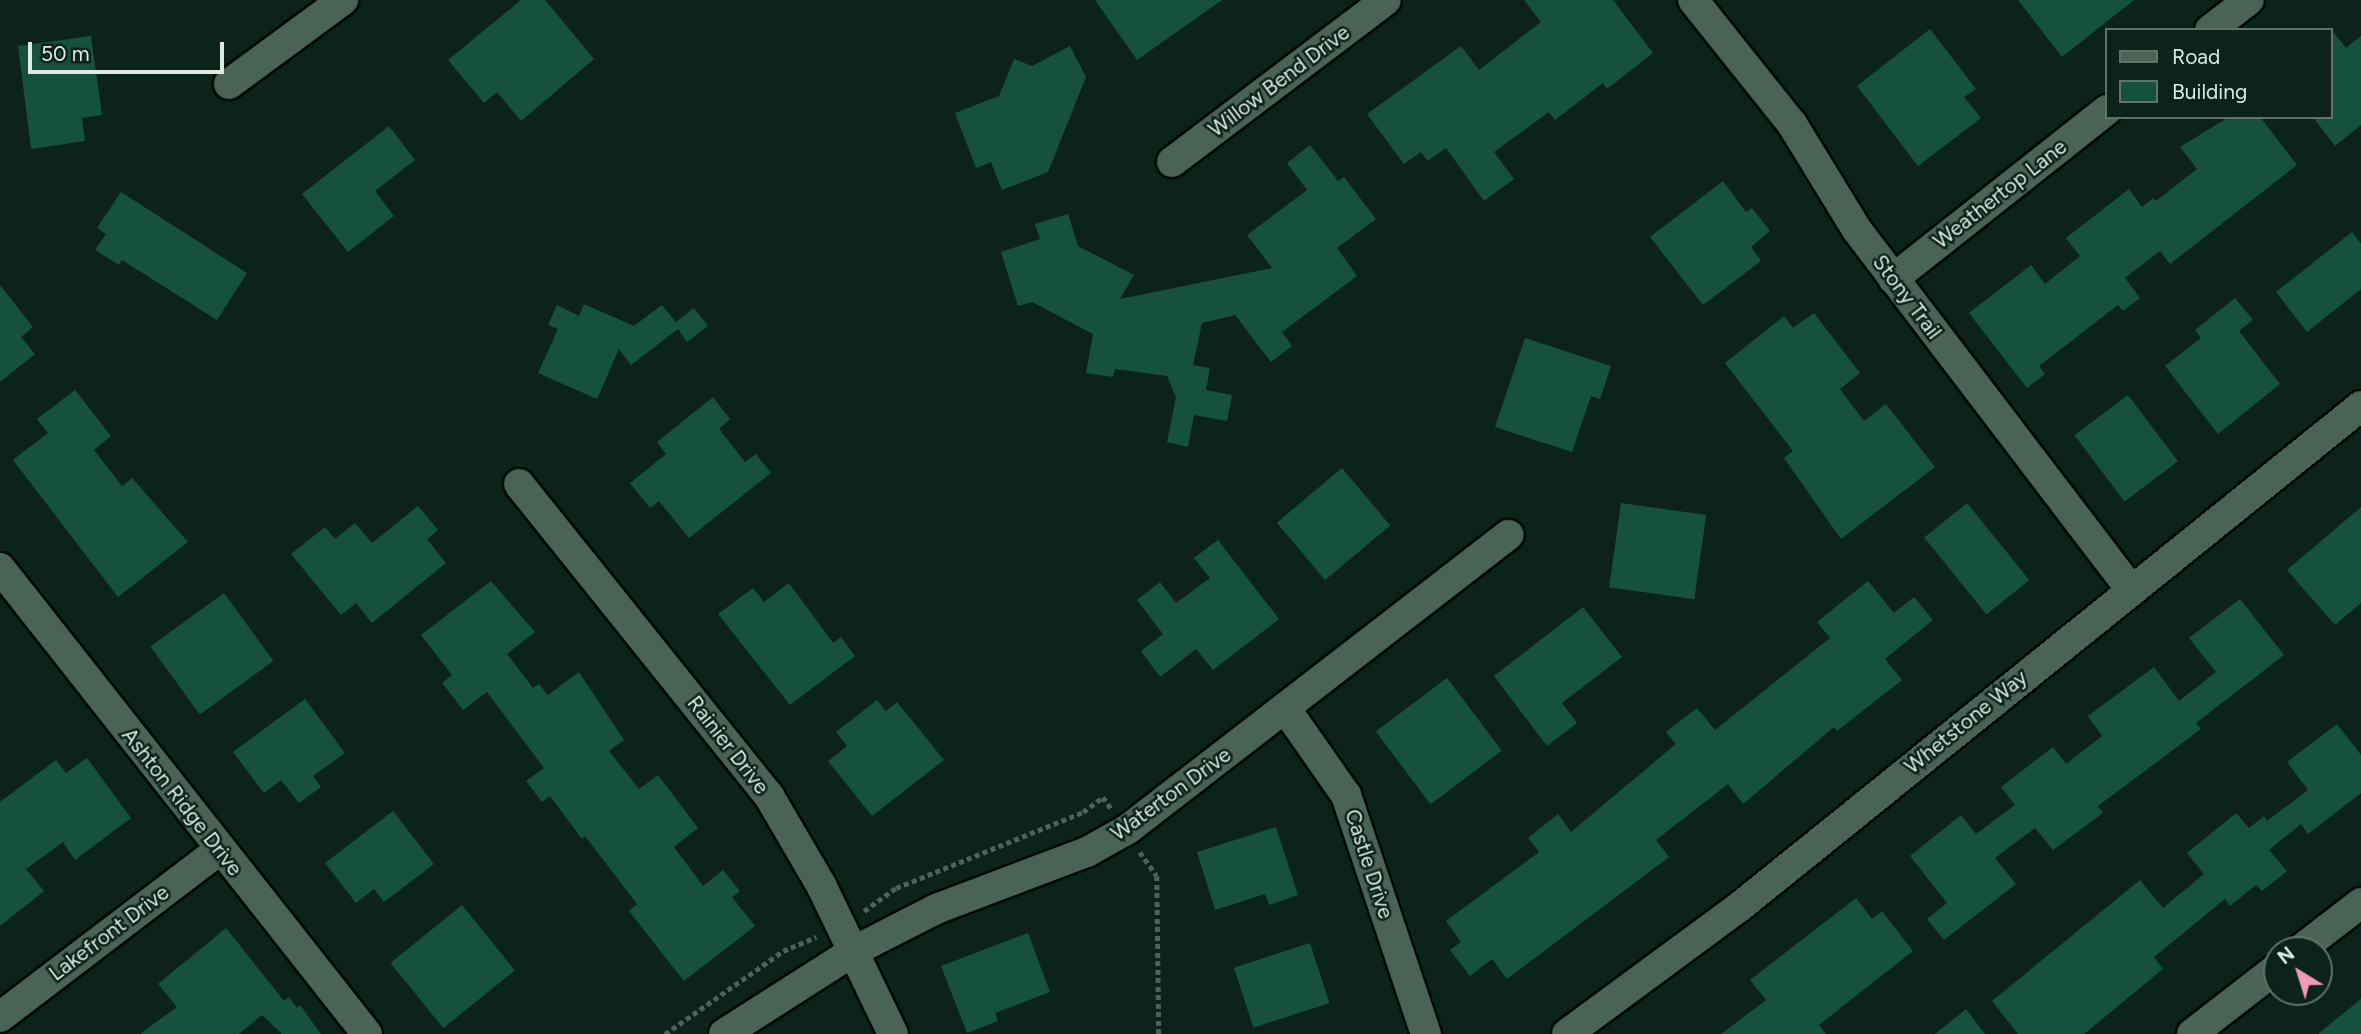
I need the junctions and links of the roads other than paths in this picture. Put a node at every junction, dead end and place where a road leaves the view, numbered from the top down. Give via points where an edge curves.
1 (343, 0) edge
2 (1386, 0) edge
3 (1693, 0) edge
4 (2249, 0) edge
5 (2213, 28) edge
6 (229, 84) dead end
7 (2106, 111) edge
8 (1172, 162) dead end
9 (1893, 279) junction
10 (2361, 406) edge
11 (519, 484) dead end
12 (1509, 535) dead end
13 (0, 568) edge
14 (2130, 589) junction
15 (1285, 708) junction
16 (219, 850) junction
17 (2361, 903) edge
18 (2318, 936) edge
19 (854, 951) junction
20 (2263, 979) edge
21 (0, 1017) edge
22 (367, 1034) edge
23 (724, 1034) edge
24 (893, 1034) edge
25 (1426, 1034) edge
26 (1567, 1034) edge
27 (2192, 1034) edge

1 - 6 street
2 - 8 street, Willow Bend Drive
3 - 9 street, Stony Trail via 1792,124
4 - 5 street
7 - 9 street, Weathertop Lane
9 - 14 street, Stony Trail
10 - 14 street, Whetstone Way
11 - 19 street, Rainier Drive via 769,796
12 - 15 street, Waterton Drive
13 - 16 street, Ashton Ridge Drive
14 - 26 street, Whetstone Way via 1738,908
15 - 19 street, Waterton Drive via 1128,829 1087,852 936,909
15 - 25 street, Castle Drive via 1346,795
16 - 21 street, Lakefront Drive
16 - 22 street, Ashton Ridge Drive
17 - 18 street
19 - 23 street, Waterton Drive
19 - 24 street, Rainier Drive
20 - 27 street

